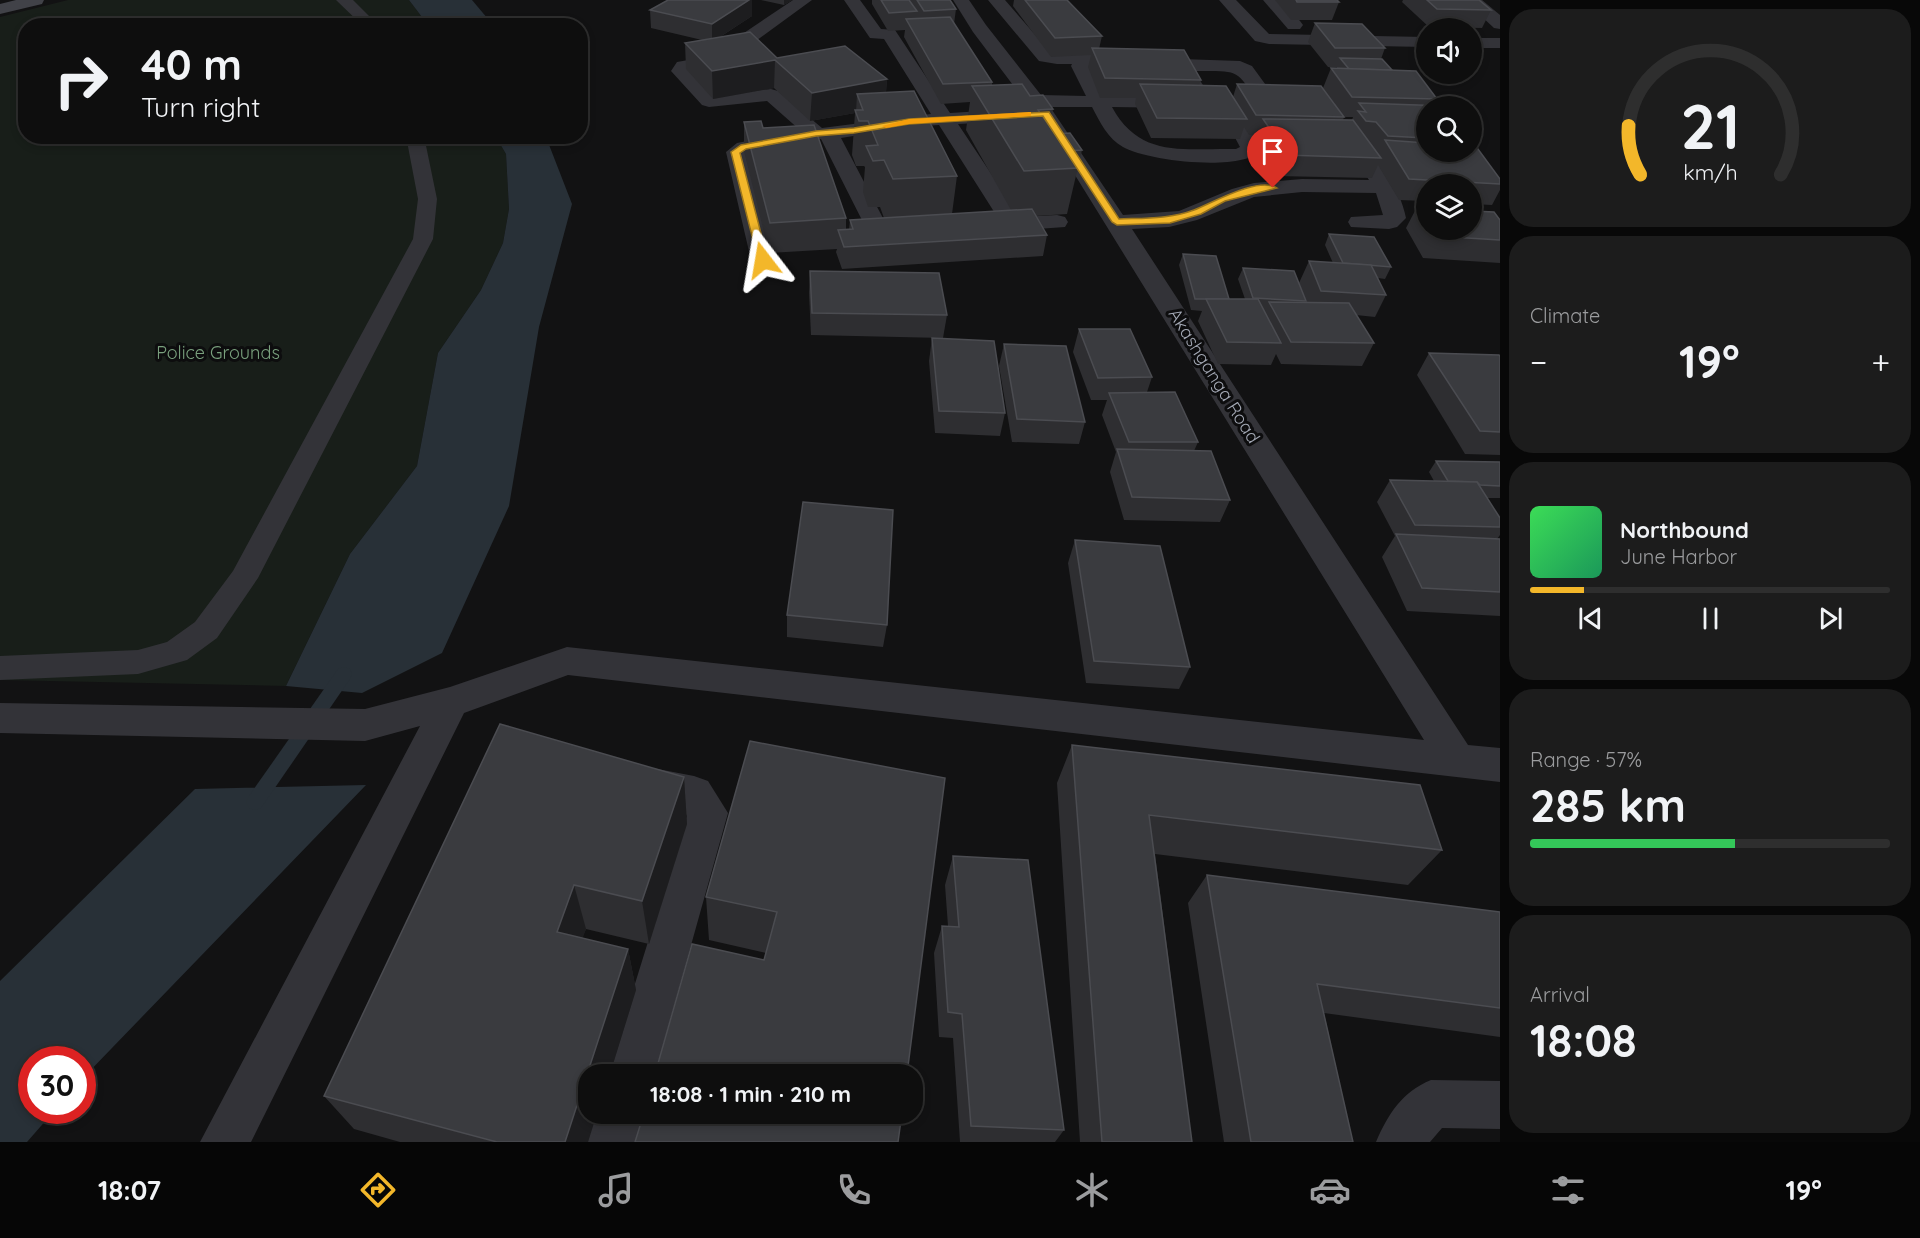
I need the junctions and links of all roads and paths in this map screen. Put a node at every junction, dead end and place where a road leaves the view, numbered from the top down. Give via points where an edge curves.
1 (36, 0) edge
2 (343, 0) edge
3 (804, 0) edge
4 (852, 0) edge
5 (961, 0) edge
6 (1227, 0) edge
7 (1270, 0) edge
8 (1472, 0) edge
9 (998, 3) edge
10 (1024, 5) dead end
11 (0, 9) edge
12 (364, 18) edge
13 (1500, 24) edge
14 (1294, 26) dead end
15 (911, 33) edge
16 (890, 34) junction
17 (1416, 42) edge
18 (741, 43) junction
19 (1101, 43) edge
20 (1482, 43) edge
21 (1500, 43) edge
22 (758, 57) edge
23 (1118, 62) junction
24 (1149, 66) edge
25 (1100, 101) junction
26 (1204, 102) junction
27 (1226, 102) junction
28 (1269, 103) junction
29 (1290, 103) edge
30 (892, 107) edge
31 (1041, 107) junction
32 (944, 119) junction
33 (1360, 120) edge
34 (909, 121) junction
35 (822, 133) junction
36 (1245, 136) junction
37 (1269, 137) edge
38 (1328, 139) edge
39 (1352, 139) junction
40 (417, 144) edge
41 (1364, 158) junction
42 (1388, 159) edge
43 (1383, 187) junction
44 (1057, 222) dead end
45 (1117, 222) junction
46 (1359, 222) dead end
47 (1013, 224) junction
48 (980, 226) edge
49 (936, 228) edge
50 (763, 260) dead end
51 (0, 668) edge
52 (451, 702) junction
53 (0, 718) edge
54 (1457, 760) junction
55 (1500, 765) edge
56 (603, 776) edge
57 (616, 969) edge
58 (659, 980) junction
59 (634, 1064) edge
60 (1500, 1105) edge
61 (616, 1124) edge
62 (225, 1142) edge
63 (611, 1142) edge
64 (1401, 1142) edge

1 - 11 main road
2 - 12 lane
3 - 18 street
4 - 16 street via 876,33
5 - 31 street, Akashganga Road via 970,29
6 - 17 street via 1261,37 1269,39
7 - 14 street
8 - 13 street
9 - 10 street
9 - 23 street via 1045,57
15 - 16 street
16 - 32 street
18 - 22 street
18 - 35 street via 735,57 680,70 709,101 771,95
19 - 23 street
20 - 21 street
23 - 24 street
23 - 25 street via 1080,66
25 - 26 street
25 - 31 street
25 - 36 street via 1119,134 1134,147 1156,153 1240,155 1252,149
26 - 27 street
26 - 28 street via 1180,65 1234,65 1245,70
27 - 28 street
27 - 36 street
28 - 29 street
30 - 34 street
31 - 32 street
31 - 45 street, Akashganga Road
32 - 34 street
32 - 47 street
33 - 39 street via 1338,119
34 - 35 street
35 - 49 street via 878,229
35 - 50 street via 744,147 736,152
36 - 37 street
38 - 39 street
39 - 41 street
40 - 51 lane via 428,192 429,214 423,239 244,578 206,630 176,652 138,662
41 - 42 street
41 - 43 street
43 - 45 street via 1306,184 1253,190 1170,220
43 - 46 street via 1395,218 1389,222
44 - 47 street
45 - 54 street, Akashganga Road
47 - 48 street
52 - 53 street via 365,725
52 - 54 street via 567,661
52 - 62 street
54 - 55 street
56 - 58 street via 694,793 708,813
57 - 58 street
58 - 59 street
60 - 64 street via 1431,1104
61 - 63 street

